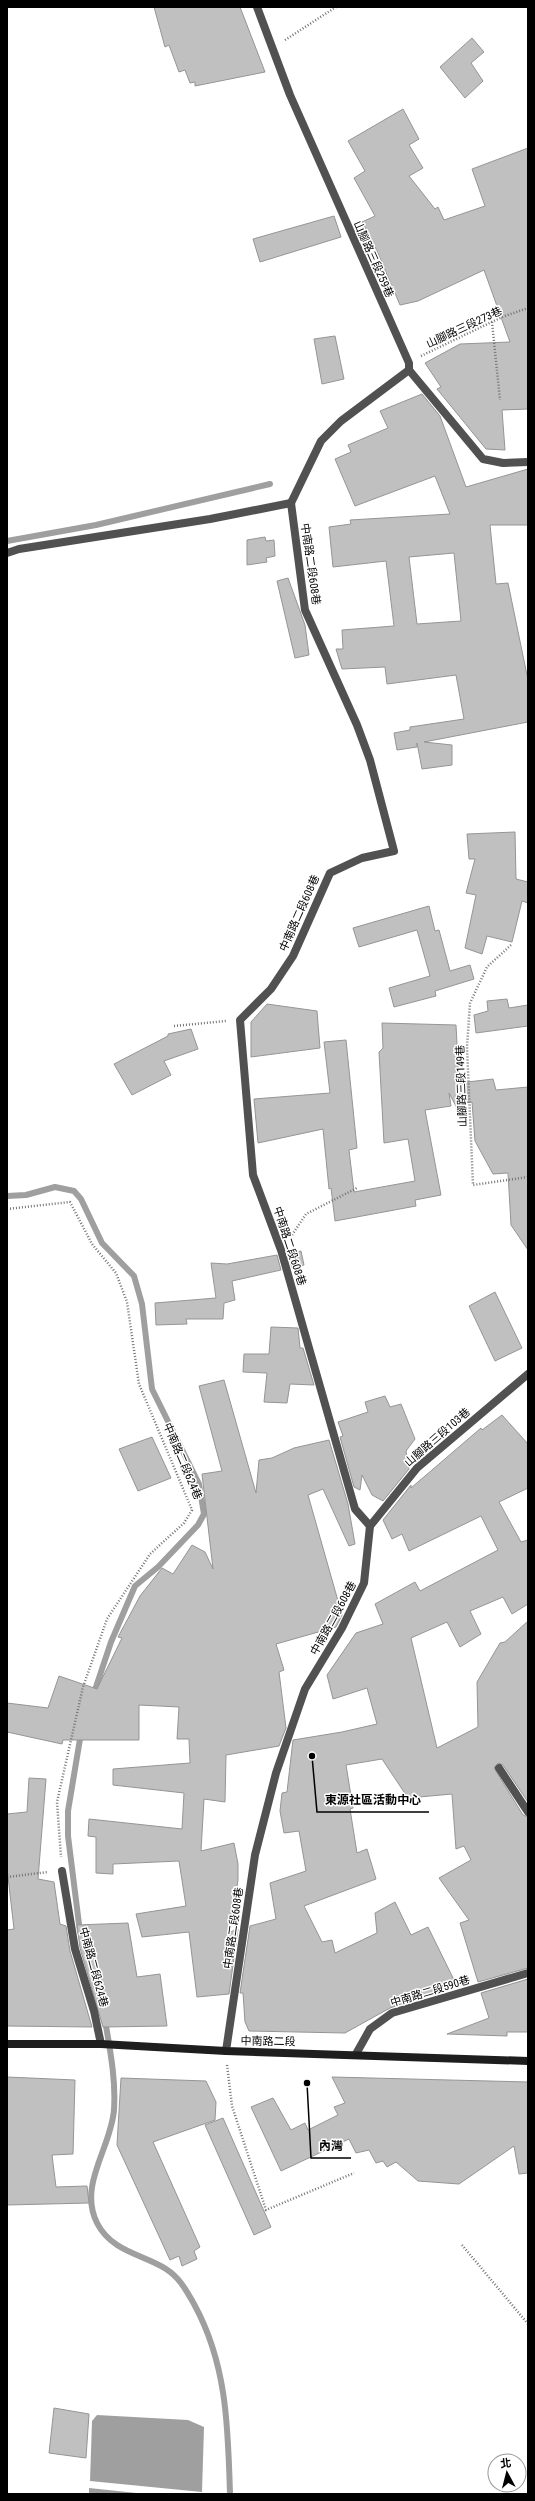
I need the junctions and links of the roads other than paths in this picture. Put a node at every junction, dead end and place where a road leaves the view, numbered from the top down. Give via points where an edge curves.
1 (257, 7) edge
2 (409, 366) junction
3 (528, 462) edge
4 (291, 503) junction
5 (7, 553) edge
6 (528, 1374) edge
7 (370, 1526) junction
8 (499, 1768) dead end
9 (528, 1812) edge
10 (62, 1871) road end
11 (528, 1973) edge
12 (7, 2044) edge
13 (101, 2044) junction
14 (226, 2051) junction
15 (356, 2054) junction
16 (528, 2061) edge

1 - 2 lane, 山腳路三段259巷 via 271,48
2 - 3 lane, 山腳路三段259巷 via 483,459
2 - 4 lane via 341,421 321,441
4 - 5 lane
4 - 7 lane, 中南路二段608巷 via 305,610 370,760 394,851 362,858 330,873 293,956 271,989 240,1020 253,1175 281,1250 355,1509
6 - 7 lane, 山腳路三段103巷 via 417,1468
7 - 14 lane, 中南路二段608巷 via 364,1583 342,1628 305,1689 276,1773 254,1855
8 - 9 lane
10 - 13 lane, 中南路二段624巷 via 75,1949
11 - 15 lane, 中南路二段590巷 via 392,2013 370,2029
12 - 13 main road, 中南路二段
13 - 14 main road, 中南路二段
14 - 15 main road, 中南路二段
15 - 16 main road, 中南路二段

